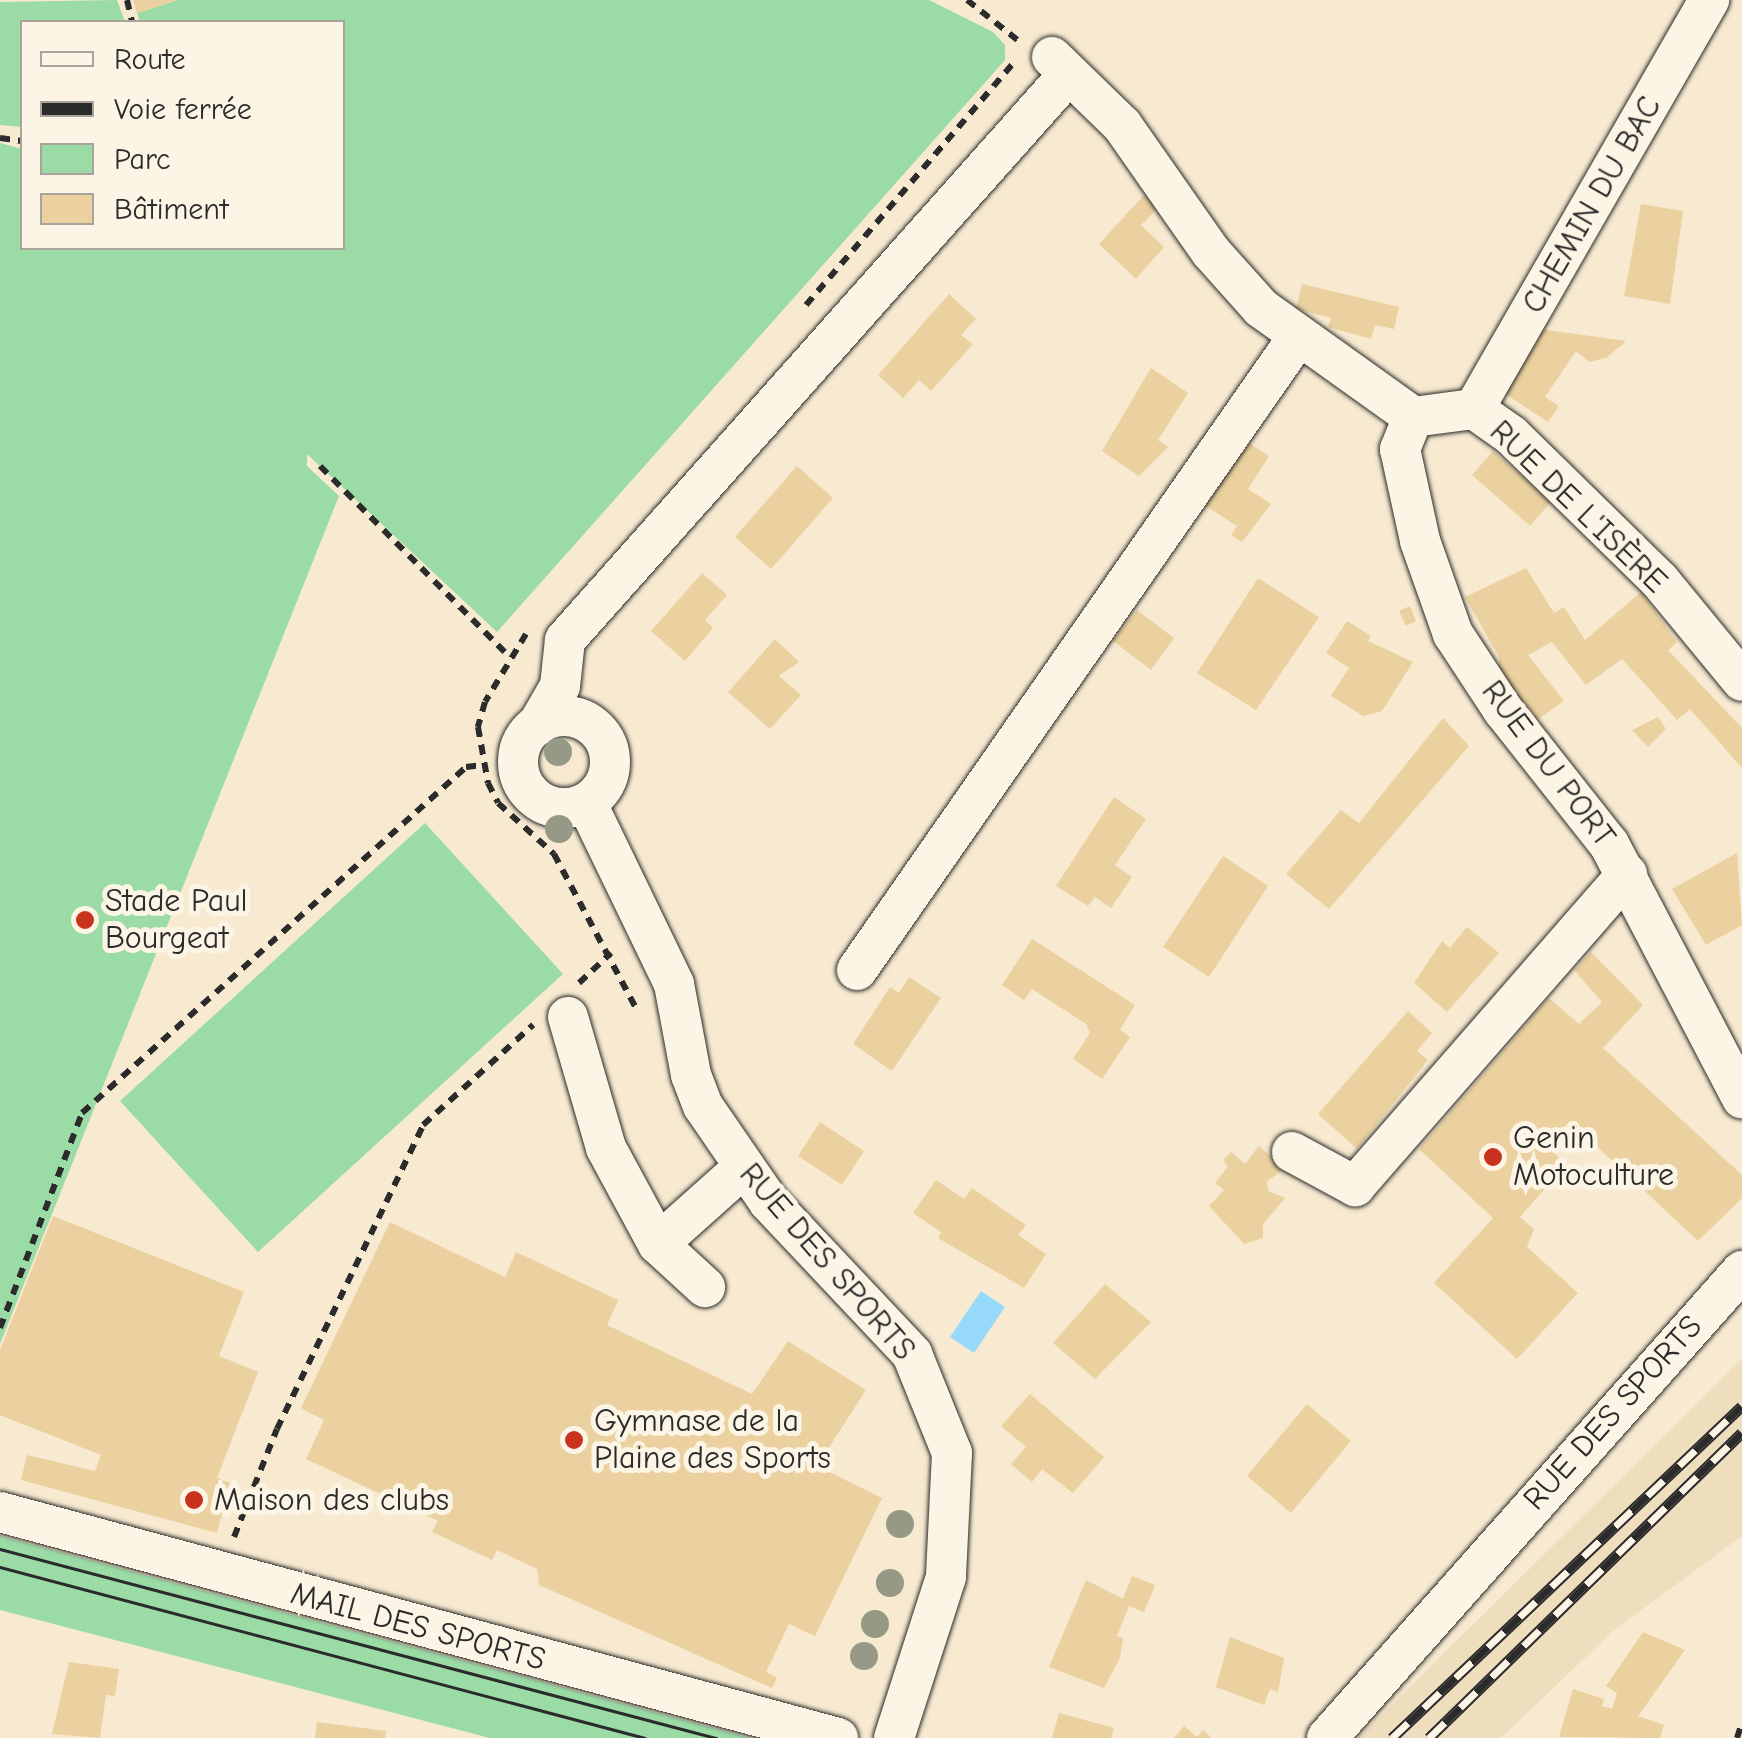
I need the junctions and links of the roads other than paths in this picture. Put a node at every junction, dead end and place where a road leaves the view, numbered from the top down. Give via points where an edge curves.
1 (1709, 0) edge
2 (1298, 337) junction
3 (1474, 410) junction
4 (1413, 417) junction
5 (1742, 682) edge
6 (537, 726) junction
7 (587, 804) junction
8 (1627, 874) junction
9 (857, 970) dead end
10 (559, 1009) road end
11 (1742, 1098) edge
12 (1292, 1152) dead end
13 (743, 1168) junction
14 (658, 1244) junction
15 (1742, 1271) edge
16 (705, 1286) dead end
17 (0, 1512) edge
18 (838, 1738) edge
19 (894, 1738) edge
20 (1328, 1738) edge

1 - 3 street, CHEMIN DU BAC
2 - 4 street
2 - 6 street via 1211,252 1122,124 1048,59 565,640 560,686
2 - 9 street
3 - 4 street, RUE DE L'ISÈRE
3 - 5 street, RUE DE L'ISÈRE via 1511,436 1660,581
4 - 8 street, RUE DU PORT via 1400,449 1420,540 1454,634
6 - 7 street via 516,756 520,774 553,809
6 - 7 street via 569,713 602,738 606,780
7 - 13 street, RUE DES SPORTS via 674,984 690,1074
8 - 11 street, RUE DU PORT
8 - 12 street via 1355,1186
10 - 14 street via 606,1148
13 - 14 street
13 - 19 street, RUE DES SPORTS via 912,1354 952,1453 946,1578
14 - 16 street
15 - 20 street, RUE DES SPORTS
17 - 18 street, MAIL DES SPORTS

